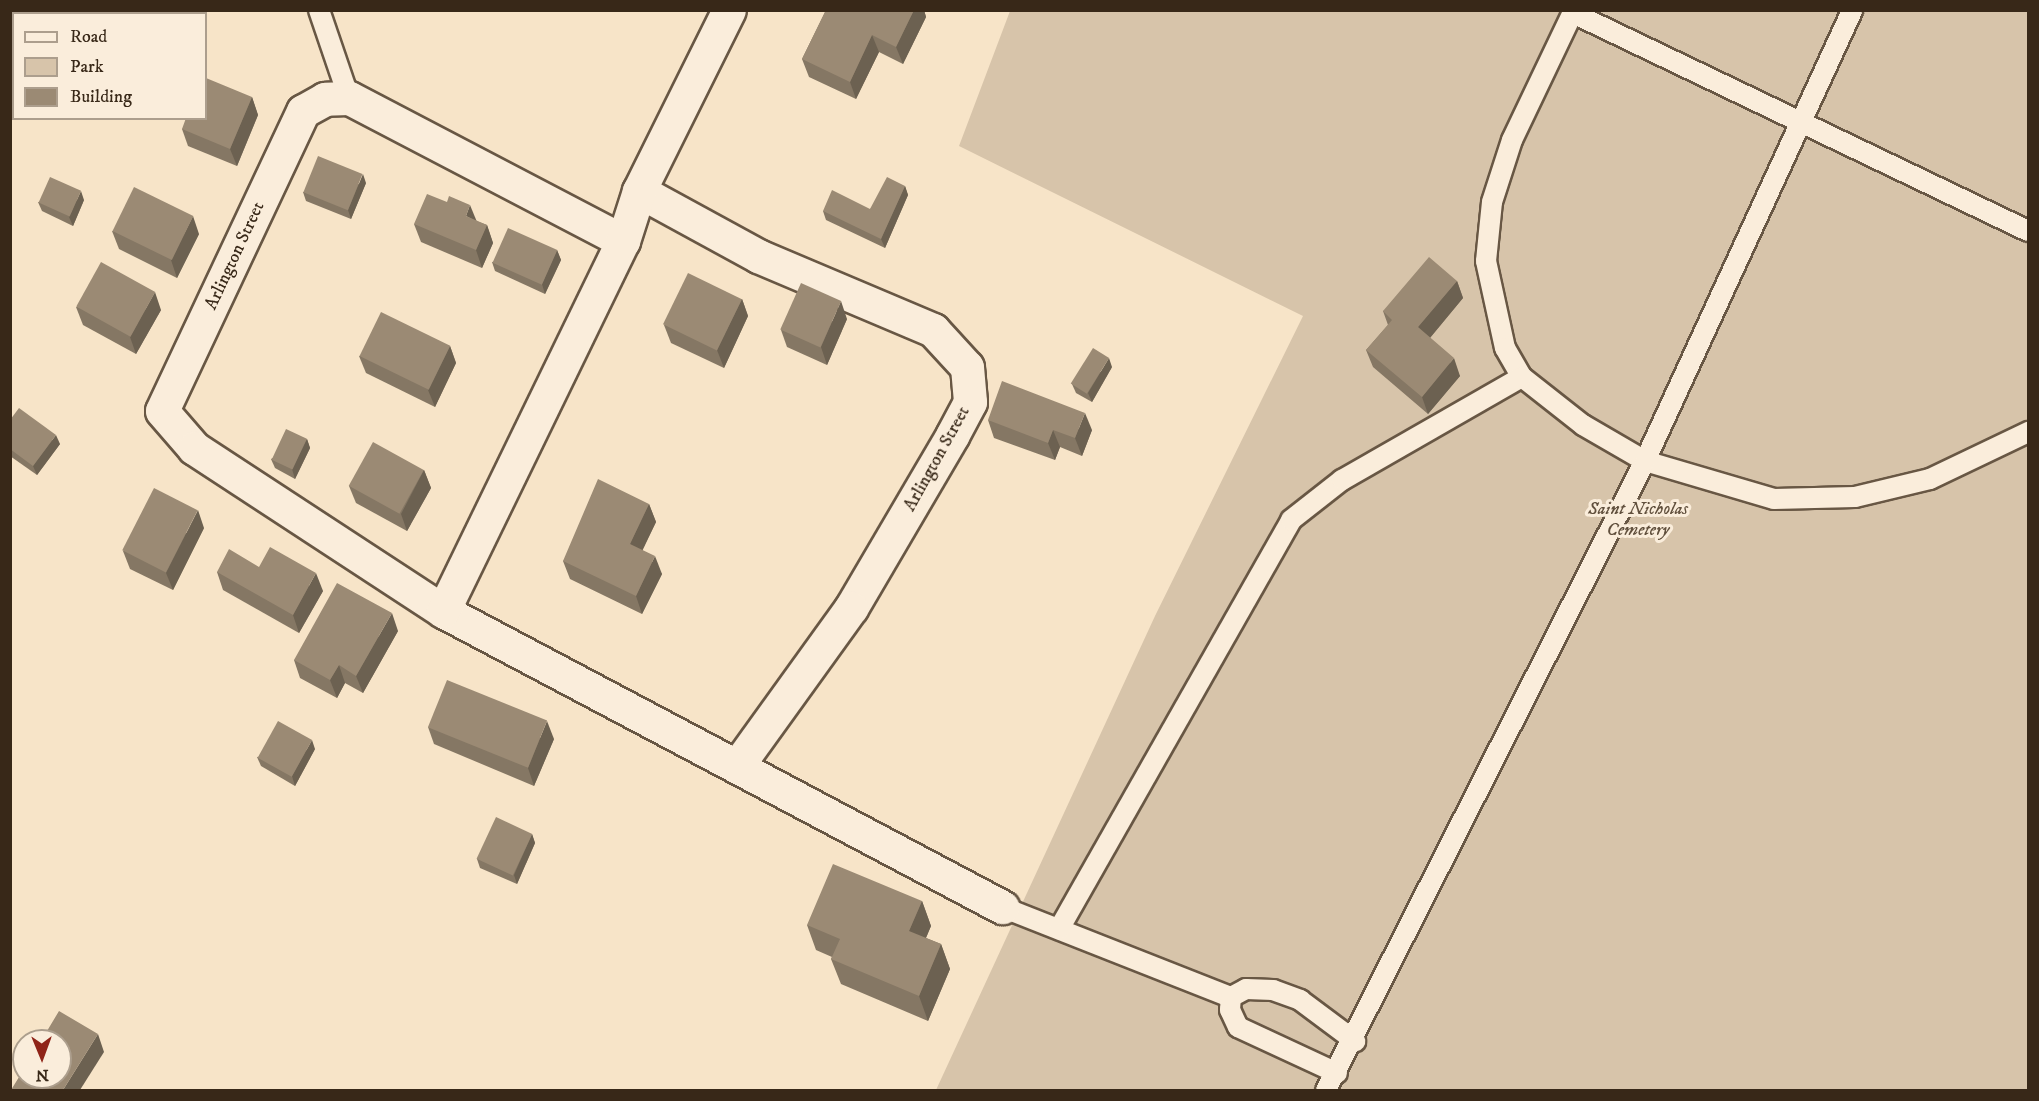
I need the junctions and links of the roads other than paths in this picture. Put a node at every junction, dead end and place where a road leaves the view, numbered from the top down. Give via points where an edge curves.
1 (319, 10) edge
2 (729, 10) edge
3 (1851, 10) edge
4 (1574, 12) edge
5 (349, 98) junction
6 (1802, 120) junction
7 (639, 191) junction
8 (2028, 231) edge
9 (623, 240) junction
10 (1522, 377) junction
11 (2028, 432) edge
12 (1645, 461) junction
13 (442, 611) junction
14 (737, 766) junction
15 (1002, 907) joint
16 (1059, 928) junction
17 (1231, 997) junction
18 (1355, 1041) junction
19 (1337, 1073) junction
20 (1326, 1090) edge

1 - 5 lane
2 - 7 street
3 - 6 lane
4 - 6 lane
4 - 10 lane via 1512,140 1492,202 1486,261 1505,348
5 - 9 street
5 - 13 street, Arlington Street via 325,99 303,111 162,411 194,448
6 - 8 lane
6 - 12 lane
7 - 9 street
7 - 14 street, Arlington Street via 758,256 933,330 967,367 970,402 952,436 851,608
9 - 13 street
10 - 12 lane via 1583,424
10 - 16 lane via 1342,480 1291,520
11 - 12 lane via 1930,479 1855,497 1774,499
12 - 18 lane
13 - 14 street, Arlington Street
14 - 15 street, Arlington Street
15 - 16 lane
16 - 17 lane
17 - 18 lane via 1246,989 1300,1000
17 - 19 lane via 1230,1010 1238,1027
18 - 19 lane
19 - 20 lane

